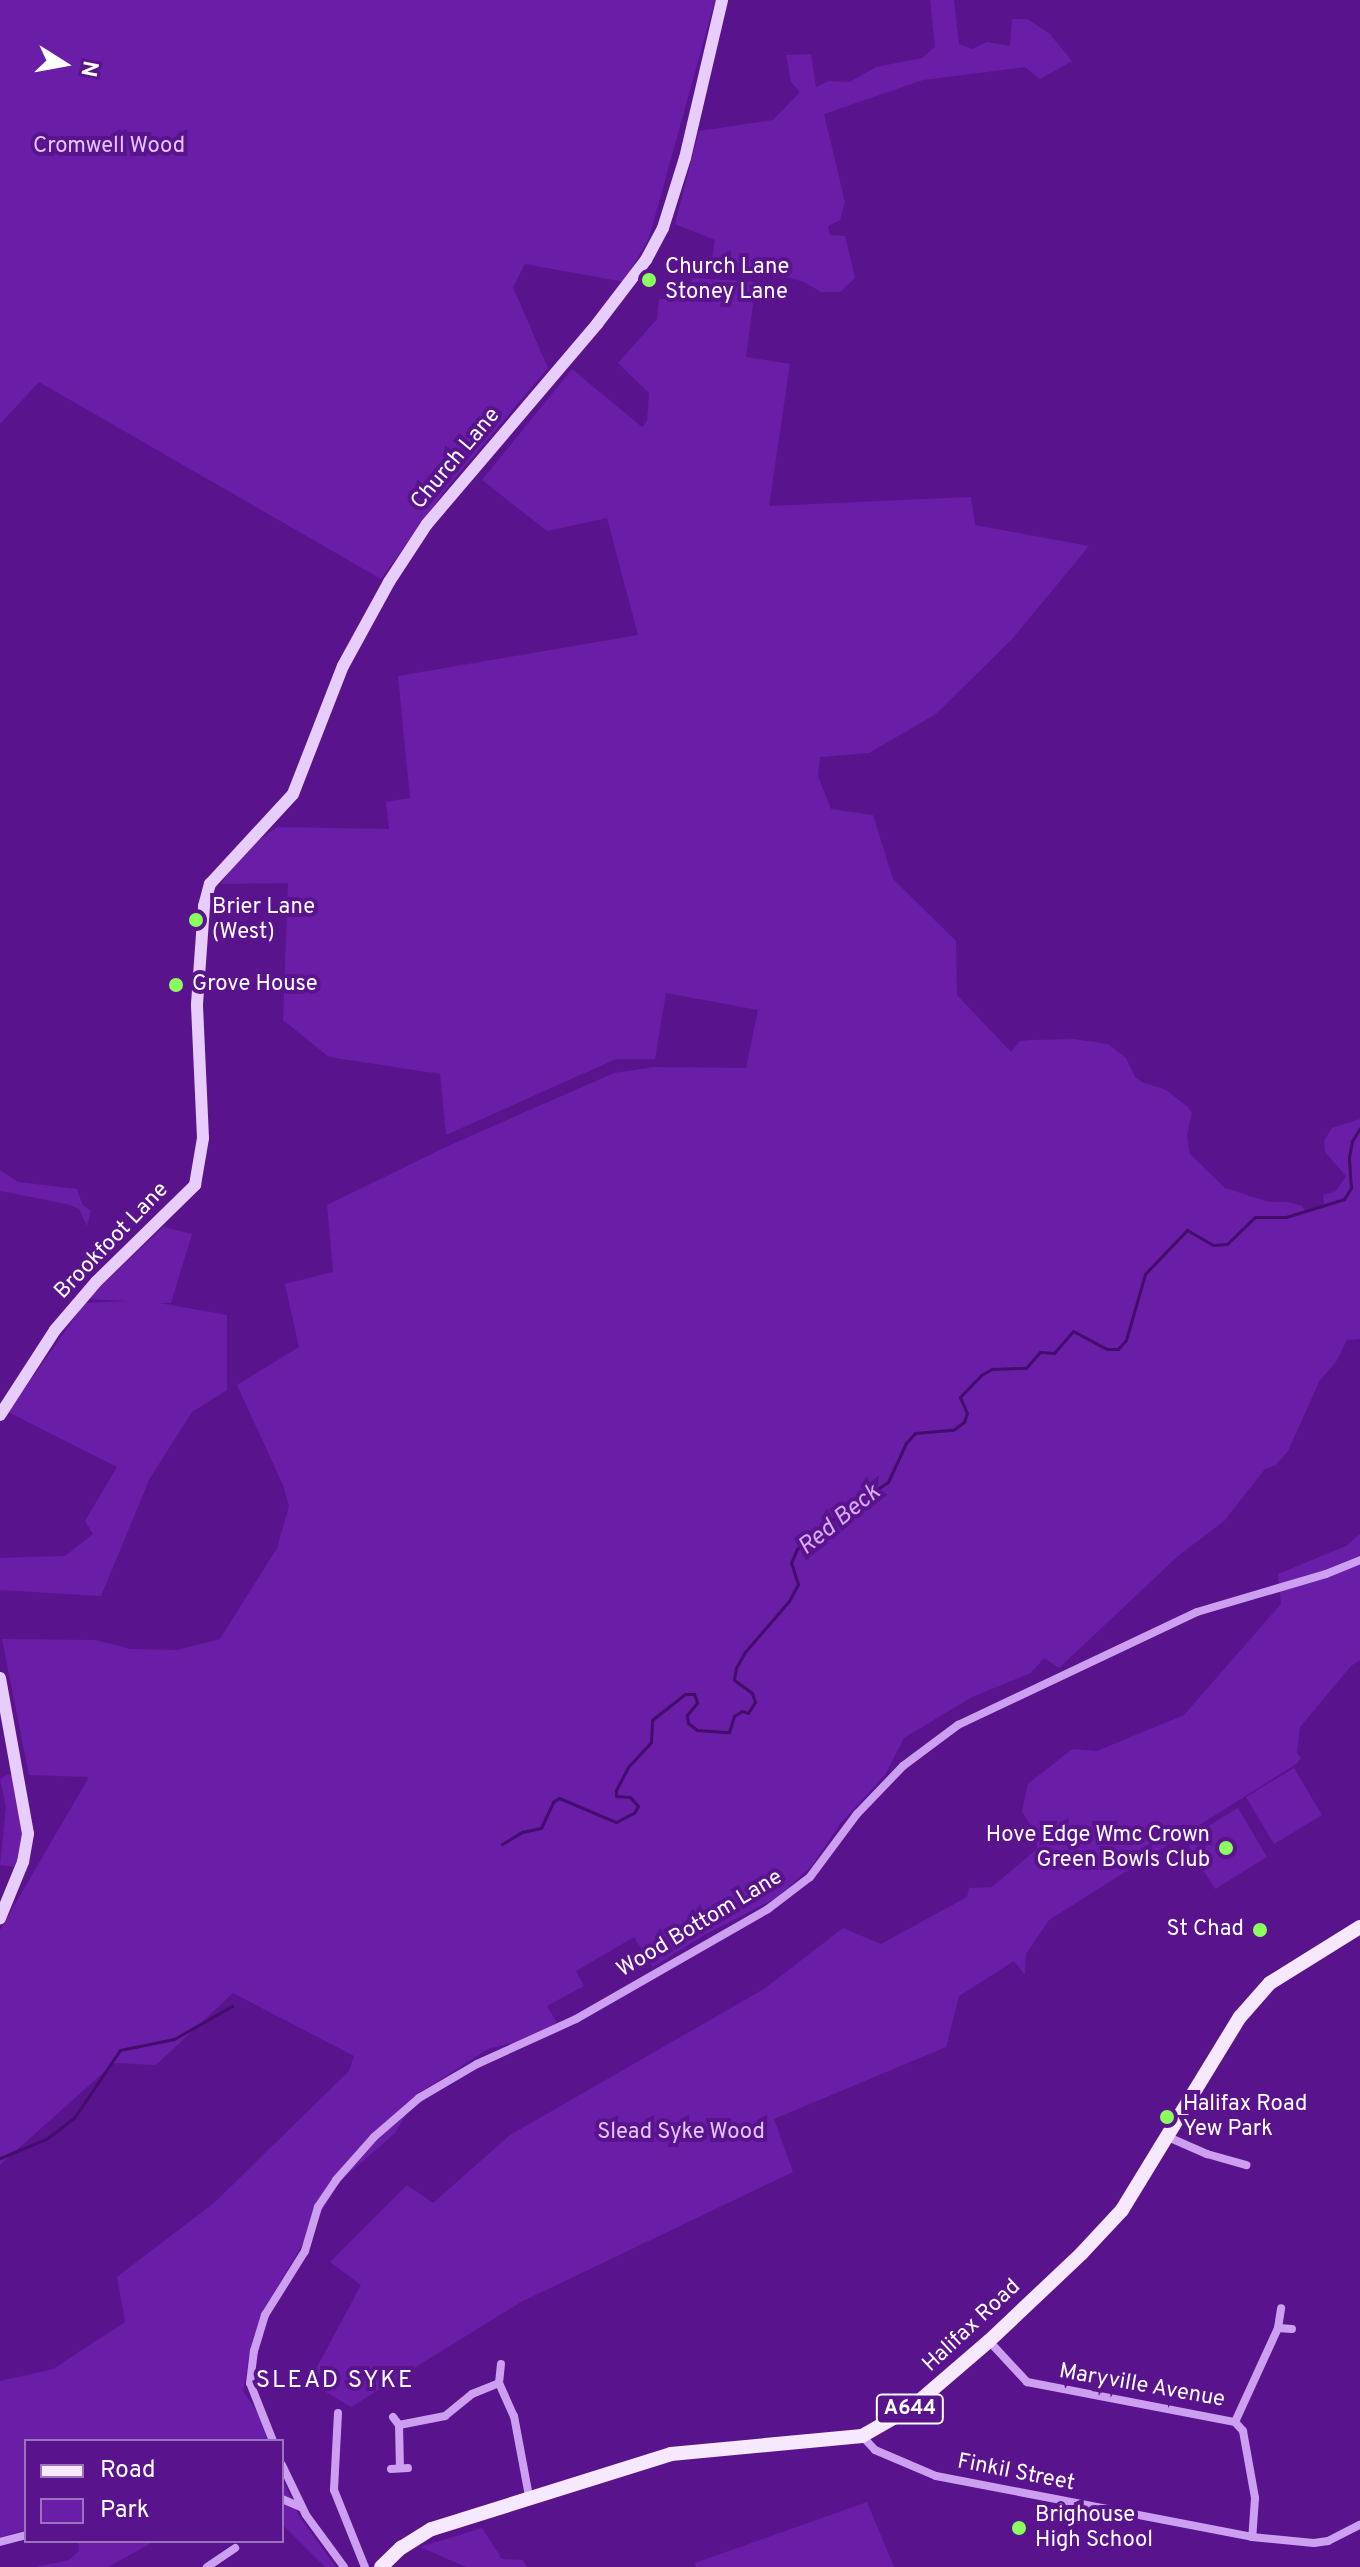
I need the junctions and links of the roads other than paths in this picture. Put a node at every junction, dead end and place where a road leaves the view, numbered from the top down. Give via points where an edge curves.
1 (722, 0) edge
2 (202, 937) joint
3 (0, 1415) edge
4 (1360, 1560) edge
5 (0, 1678) edge
6 (0, 1918) edge
7 (1360, 1927) edge
8 (1168, 2137) junction
9 (1246, 2165) dead end
10 (1281, 2308) dead end
11 (1278, 2328) junction
12 (1292, 2329) dead end
13 (989, 2341) junction
14 (501, 2364) dead end
15 (499, 2383) junction
16 (338, 2413) dead end
17 (393, 2417) dead end
18 (1235, 2422) junction
19 (399, 2425) junction
20 (862, 2436) junction
21 (272, 2439) edge
22 (400, 2468) dead end
23 (284, 2469) edge
24 (529, 2496) junction
25 (284, 2500) edge
26 (302, 2508) junction
27 (1360, 2525) edge
28 (24, 2536) edge
29 (1252, 2537) junction
30 (0, 2542) edge
31 (235, 2548) dead end
32 (207, 2567) edge
33 (344, 2567) edge
34 (365, 2567) edge
35 (381, 2567) edge

1 - 2 street, Church Lane via 685,158 663,228 646,260 436,514 389,582 343,666 293,794 210,884
2 - 3 street, Brookfoot Lane via 197,1004 203,1138 195,1185 55,1330
4 - 21 street, Wood Bottom Lane via 1197,1612 958,1725 903,1766 857,1814 810,1877 768,1909 576,2019 477,2064 419,2098 336,2180 318,2207 305,2251 265,2315 250,2383
5 - 6 street via 28,1834 23,1862
7 - 8 main road, Halifax Road / A644 via 1270,1983 1240,2017
8 - 9 street
8 - 13 main road, Halifax Road / A644 via 1122,2210
10 - 11 street
11 - 12 street
11 - 18 street
13 - 18 street, Maryville Avenue via 1027,2382
13 - 20 main road, Halifax Road / A644 via 923,2399
14 - 15 street
15 - 19 street via 472,2394 445,2416
15 - 24 street via 514,2416
16 - 34 street via 334,2490
17 - 19 street
18 - 29 street, Maryville Avenue via 1243,2431 1255,2498
19 - 22 street
20 - 24 main road, Halifax Road / A644 via 671,2454
20 - 29 street, Finkil Street via 875,2450 936,2476
23 - 26 street
24 - 35 main road, Halifax Road / A644 via 432,2529
25 - 26 street
26 - 33 street
27 - 29 street, Finkil Street via 1328,2541
28 - 30 street
31 - 32 street

